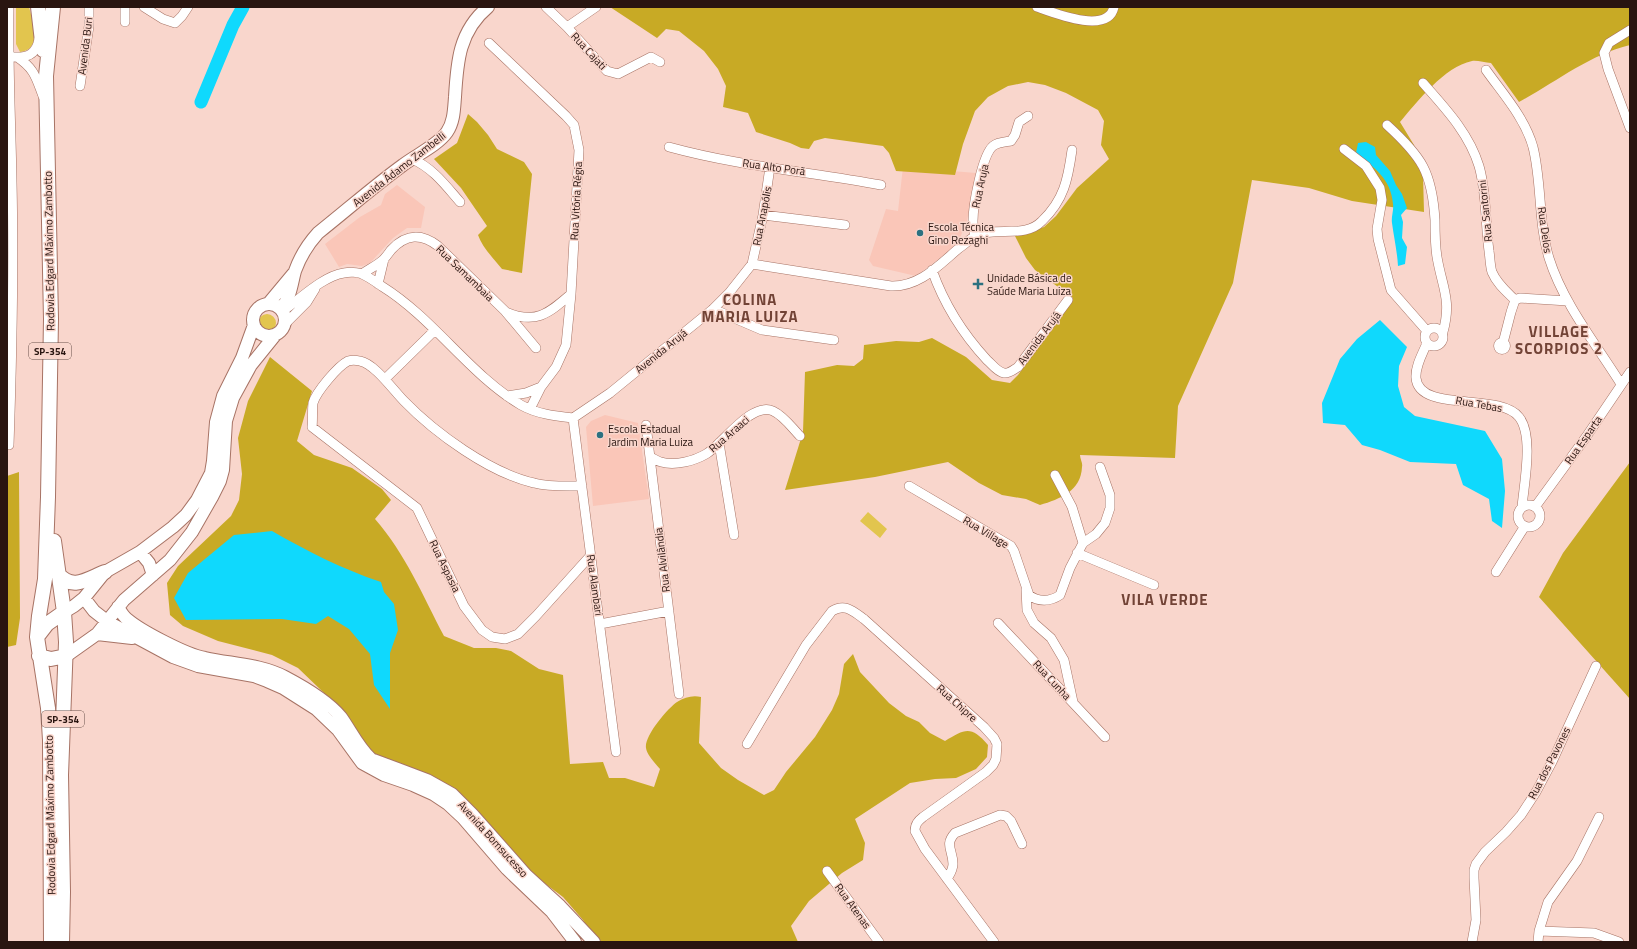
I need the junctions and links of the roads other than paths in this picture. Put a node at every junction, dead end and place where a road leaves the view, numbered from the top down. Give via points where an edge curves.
1 (9, 7) edge
2 (38, 7) edge
3 (53, 7) edge
4 (89, 7) edge
5 (125, 7) edge
6 (144, 7) edge
7 (188, 7) edge
8 (488, 7) edge
9 (546, 7) edge
10 (596, 7) edge
11 (1037, 7) edge
12 (1114, 7) edge
13 (125, 22) dead end
14 (567, 27) junction
15 (41, 28) junction
16 (1630, 30) edge
17 (489, 43) dead end
18 (11, 56) edge
19 (660, 62) dead end
20 (1486, 70) dead end
21 (46, 76) junction
22 (1423, 83) dead end
23 (80, 86) dead end
24 (46, 104) junction
25 (1028, 116) dead end
26 (1387, 125) dead end
27 (1630, 128) edge
28 (669, 147) dead end
29 (1344, 149) dead end
30 (1072, 150) dead end
31 (412, 159) junction
32 (770, 167) junction
33 (881, 185) dead end
34 (460, 202) dead end
35 (763, 215) junction
36 (845, 225) dead end
37 (975, 236) junction
38 (384, 259) junction
39 (752, 264) junction
40 (932, 270) junction
41 (295, 271) junction
42 (362, 274) junction
43 (378, 284) junction
44 (317, 286) junction
45 (571, 294) junction
46 (1068, 300) dead end
47 (1516, 300) junction
48 (1568, 301) junction
49 (268, 304) junction
50 (713, 309) junction
51 (282, 310) junction
52 (505, 311) junction
53 (254, 325) junction
54 (280, 330) junction
55 (435, 330) junction
56 (1426, 331) junction
57 (1443, 332) junction
58 (834, 340) dead end
59 (1427, 343) junction
60 (1503, 343) dead end
61 (536, 348) dead end
62 (1630, 372) edge
63 (386, 379) junction
64 (1621, 384) junction
65 (541, 387) junction
66 (507, 396) junction
67 (530, 410) junction
68 (573, 418) junction
69 (646, 425) dead end
70 (800, 436) dead end
71 (719, 443) junction
72 (9, 445) dead end
73 (650, 457) junction
74 (1100, 467) dead end
75 (1055, 474) dead end
76 (582, 486) junction
77 (909, 486) dead end
78 (48, 497) junction
79 (1535, 507) junction
80 (1522, 508) junction
81 (1525, 526) junction
82 (734, 535) dead end
83 (1083, 543) junction
84 (140, 552) junction
85 (1077, 553) junction
86 (591, 555) junction
87 (105, 572) junction
88 (1496, 572) dead end
89 (58, 574) junction
90 (153, 575) junction
91 (1154, 585) dead end
92 (1026, 589) junction
93 (84, 598) junction
94 (118, 607) junction
95 (669, 611) junction
96 (64, 612) junction
97 (108, 622) junction
98 (998, 623) dead end
99 (600, 624) junction
100 (97, 634) junction
101 (37, 637) junction
102 (142, 640) junction
103 (39, 656) junction
104 (66, 656) junction
105 (1596, 666) dead end
106 (679, 694) dead end
107 (1074, 703) junction
108 (1105, 737) dead end
109 (747, 744) dead end
110 (616, 752) dead end
111 (1599, 817) dead end
112 (1022, 844) dead end
113 (827, 871) dead end
114 (947, 879) junction
115 (1539, 931) junction
116 (51, 942) edge
117 (62, 942) edge
118 (576, 942) edge
119 (594, 942) edge
120 (878, 942) edge
121 (994, 942) edge
122 (1472, 942) edge
123 (1538, 942) edge
124 (1619, 942) edge

1 - 18 street
2 - 15 main road, Rodovia Edgard Máximo Zambotto / SP-354
3 - 21 main road, Rodovia Edgard Máximo Zambotto / SP-354
4 - 23 street, Avenida Buri via 89,26
5 - 13 street
6 - 7 street via 175,23
8 - 31 street, Avenida Ádamo Zambelli via 466,33 460,51 454,111 449,129 442,138
9 - 14 street, Rua Cajati
10 - 14 street
11 - 12 street via 1087,21 1108,18
14 - 19 street, Rua Cajati via 607,71 618,74 651,57
15 - 18 street via 39,43 33,54
15 - 21 main road, Rodovia Edgard Máximo Zambotto / SP-354
16 - 27 street via 1609,43 1604,53
17 - 45 street, Rua Vitória Régia via 574,125 579,150
18 - 24 street via 25,62 33,71
18 - 72 street via 14,311
20 - 48 street, Rua Delos via 1519,116 1533,147 1548,257 1557,282
21 - 24 main road, Rodovia Edgard Máximo Zambotto / SP-354
22 - 47 street, Rua Santorini via 1469,141 1484,188 1492,272 1501,286
24 - 78 main road, Rodovia Edgard Máximo Zambotto / SP-354 via 51,319
25 - 37 street, Rua Aruja via 1019,122 1011,141 1001,142 992,147 986,156 973,221
26 - 57 street via 1416,155 1432,191 1436,252 1446,294 1447,311
28 - 32 street, Rua Alto Porã via 713,158
29 - 56 street via 1366,166 1380,188 1382,200 1378,239 1391,290
30 - 37 street via 1068,178 1060,200 1041,223 1024,230
31 - 34 street via 433,172
31 - 41 street, Avenida Ádamo Zambelli via 318,233 306,247
32 - 33 street, Rua Alto Porã
32 - 35 street, Rua Anapólis
35 - 36 street
35 - 39 street, Rua Anapólis
37 - 40 street
38 - 42 street, Rua Samambaia
38 - 43 street
38 - 52 street, Rua Samambaia via 397,245 408,239 415,237 430,240
39 - 40 street via 891,286 911,283
39 - 50 street, Avenida Arujá
40 - 46 street, Avenida Arujá via 956,323 1002,373 1008,373 1018,367
41 - 49 street, Avenida Ádamo Zambelli
41 - 51 street, Avenida Ádamo Zambelli via 289,297
42 - 43 street
42 - 44 street via 345,273
43 - 55 street via 414,309
44 - 51 street
44 - 54 street via 307,302
45 - 52 street, Rua Samambaia via 553,310 534,318 515,316
45 - 65 street, Rua Vitória Régia via 566,345 556,367
47 - 48 street via 1520,298
47 - 60 street
48 - 64 street, Rua Delos
49 - 51 street
49 - 53 street, Avenida Ádamo Zambelli via 256,311
50 - 58 street via 762,330
50 - 68 street, Avenida Arujá via 610,393
51 - 54 street, Avenida Ádamo Zambelli via 285,320
52 - 61 street, Rua Samambaia
53 - 54 street via 263,334 272,335
53 - 84 street, Avenida Ádamo Zambelli via 242,358 223,396 216,422 214,461 206,484 186,515
54 - 90 street via 251,365 233,398 224,434 223,470 212,497 180,549
55 - 63 street
55 - 66 street
56 - 57 street via 1435,327
56 - 59 street
57 - 59 street via 1443,341 1438,345 1432,346
59 - 80 street, Rua Tebas via 1416,377 1421,389 1436,397 1499,406 1520,418 1525,431 1526,446
62 - 64 street, Rua Esparta
63 - 76 street via 424,420 474,456 520,479 549,485
63 - 86 street, Rua Aspasia via 360,361 348,361 328,380 313,403 312,427 417,508 464,606 482,630 492,637 505,639 518,634
64 - 79 street, Rua Esparta
65 - 66 street via 526,394
65 - 67 street, Rua Vitória Régia
66 - 67 street
67 - 68 street
68 - 76 street, Rua Alambari
69 - 73 street, Rua Alvilândia
70 - 71 street, Rua Araaci via 784,419 768,410 752,414
71 - 73 street, Rua Araaci via 707,454 685,462 661,462
71 - 82 street
73 - 95 street, Rua Alvilândia
74 - 83 street via 1110,495 1110,508 1105,523 1096,534
75 - 83 street via 1072,507
76 - 86 street, Rua Alambari
77 - 92 street, Rua Village via 1011,546
78 - 89 main road, Rodovia Edgard Máximo Zambotto / SP-354
78 - 101 main road, Rodovia Edgard Máximo Zambotto / SP-354 via 45,579
79 - 80 street via 1528,505
79 - 81 street via 1540,513 1540,520 1532,527
80 - 81 street via 1518,518
81 - 88 street
83 - 85 street
84 - 87 street, Avenida Ádamo Zambelli
84 - 90 street via 149,563
85 - 91 street
85 - 92 street via 1060,595 1047,601 1040,600 1031,597
86 - 99 street, Rua Alambari
87 - 89 main road via 73,584
87 - 93 street, Avenida Ádamo Zambelli
89 - 96 main road, Rodovia Edgard Máximo Zambotto / SP-354
90 - 94 street
92 - 107 street, Rua Village via 1027,610 1034,623 1051,638 1064,660
93 - 96 street, Avenida Ádamo Zambelli
93 - 97 street, Avenida Bomsucesso via 94,611
94 - 97 street
94 - 119 street, Avenida Bomsucesso via 128,620 154,636 204,658 255,666 284,676 324,702 340,716 371,759 439,786 463,804 526,875
95 - 99 street
95 - 106 street, Rua Alvilândia
96 - 101 main road via 47,624
96 - 104 main road, Rodovia Edgard Máximo Zambotto / SP-354
97 - 100 street
97 - 102 street, Avenida Bomsucesso
98 - 107 street, Rua Cunha
99 - 110 street, Rua Alambari
100 - 102 street
100 - 104 street
101 - 103 main road, Rodovia Edgard Máximo Zambotto / SP-354
102 - 118 street, Avenida Bomsucesso via 185,663 254,676 267,681 316,709 338,730 362,763 384,776 433,794 448,804 507,869 552,912
103 - 104 main road via 51,659
103 - 116 main road, Rodovia Edgard Máximo Zambotto / SP-354 via 48,708 50,740
104 - 117 main road, Rodovia Edgard Máximo Zambotto / SP-354 via 61,775
105 - 122 street, Rua dos Pavones via 1536,792 1521,815 1476,864 1476,920
107 - 108 street, Rua Cunha
109 - 114 street, Rua Chipre via 824,619 838,607 854,612 984,727 997,744 996,758 986,772 916,824 917,836
111 - 115 street via 1577,861 1548,902
112 - 114 street via 1010,821 1006,816 1000,815 955,833 950,839 949,847 953,862 952,871
113 - 120 street, Rua Atenas
114 - 121 street, Rua Chipre
115 - 123 street
115 - 124 street via 1594,933

